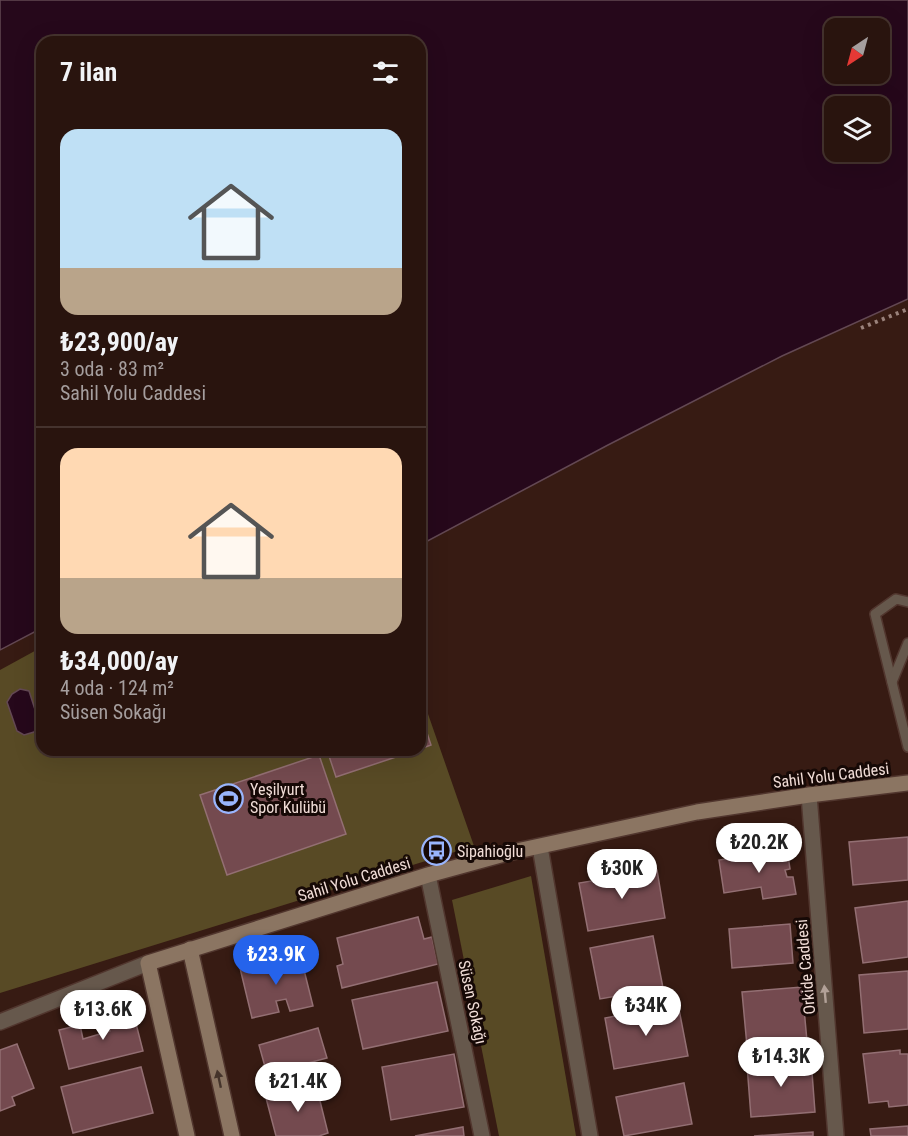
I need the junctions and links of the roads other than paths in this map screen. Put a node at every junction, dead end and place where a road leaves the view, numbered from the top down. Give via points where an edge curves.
1 (908, 602) edge
2 (908, 643) edge
3 (892, 682) junction
4 (908, 747) edge
5 (908, 783) edge
6 (809, 795) junction
7 (540, 847) junction
8 (428, 875) junction
9 (190, 949) junction
10 (148, 963) junction
11 (0, 1022) edge
12 (187, 1136) edge
13 (231, 1136) edge
14 (482, 1136) edge
15 (590, 1136) edge
16 (836, 1136) edge

1 - 3 lane via 896,599 875,614
2 - 3 lane
3 - 4 lane
5 - 6 main road, Sahil Yolu Caddesi
6 - 7 main road, Sahil Yolu Caddesi via 697,812
16 -> 6 street, Orkide Caddesi
7 - 8 main road, Sahil Yolu Caddesi
7 - 15 street
8 - 9 main road, Sahil Yolu Caddesi
8 - 14 street, Süsen Sokağı
9 - 10 main road, Sahil Yolu Caddesi
13 -> 9 main road
10 - 11 street, Sahil Yolu Caddesi
10 - 12 main road

